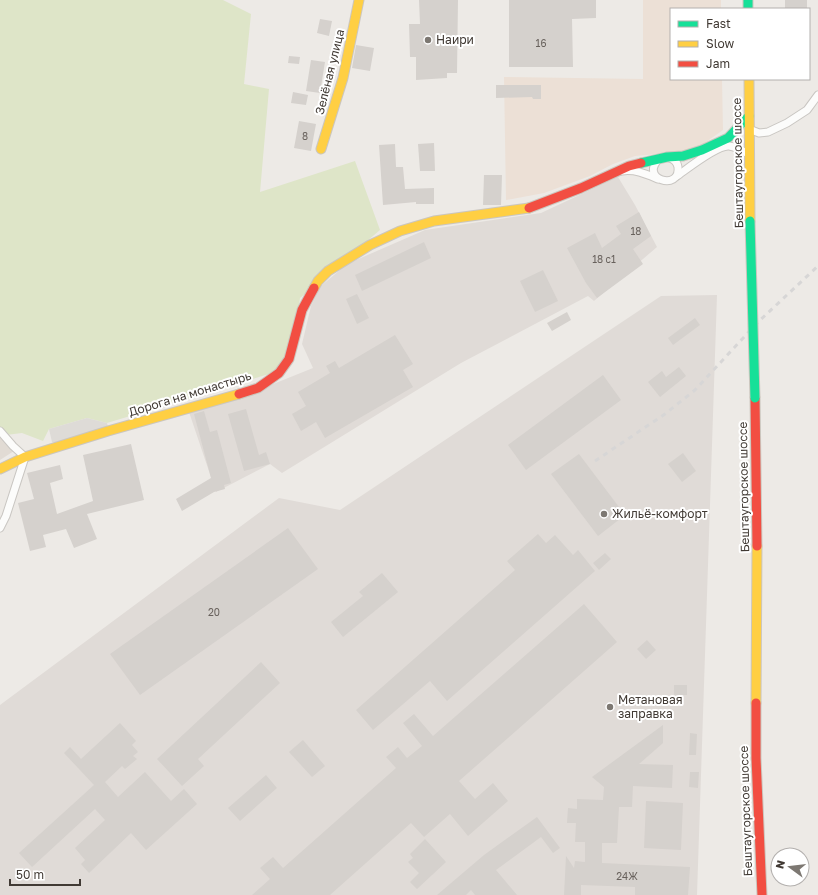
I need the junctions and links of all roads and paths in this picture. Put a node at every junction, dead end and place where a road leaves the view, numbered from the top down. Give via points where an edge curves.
1 (358, 0) edge
2 (749, 80) edge
3 (818, 96) edge
4 (749, 116) junction
5 (750, 129) junction
6 (321, 149) dead end
7 (750, 155) junction
8 (663, 157) junction
9 (616, 171) junction
10 (677, 176) junction
11 (659, 180) junction
12 (0, 431) edge
13 (25, 457) junction
14 (0, 469) edge
15 (0, 528) edge
16 (762, 895) edge

1 - 6 street, Зелёная улица via 343,78
2 - 4 street, Бештаугорское шоссе
3 - 5 street via 807,110 787,123 768,132 760,133
4 - 5 street, Бештаугорское шоссе
4 - 8 street, Дорога на монастырь via 728,138 683,156
5 - 7 street, Бештаугорское шоссе
7 - 10 street via 728,146 717,149
7 - 16 street, Бештаугорское шоссе, bridge via 755,398 756,758
8 - 9 street, Дорога на монастырь
8 - 10 street via 673,158 677,163
8 - 11 street via 656,162 654,168
9 - 11 street via 641,172
9 - 13 street, Дорога на монастырь via 581,188 525,209 434,221 400,231 328,271 318,281 302,310 289,359 279,373 258,388
10 - 11 street via 666,182
12 - 13 street
13 - 14 street, Дорога на монастырь
13 - 15 street

